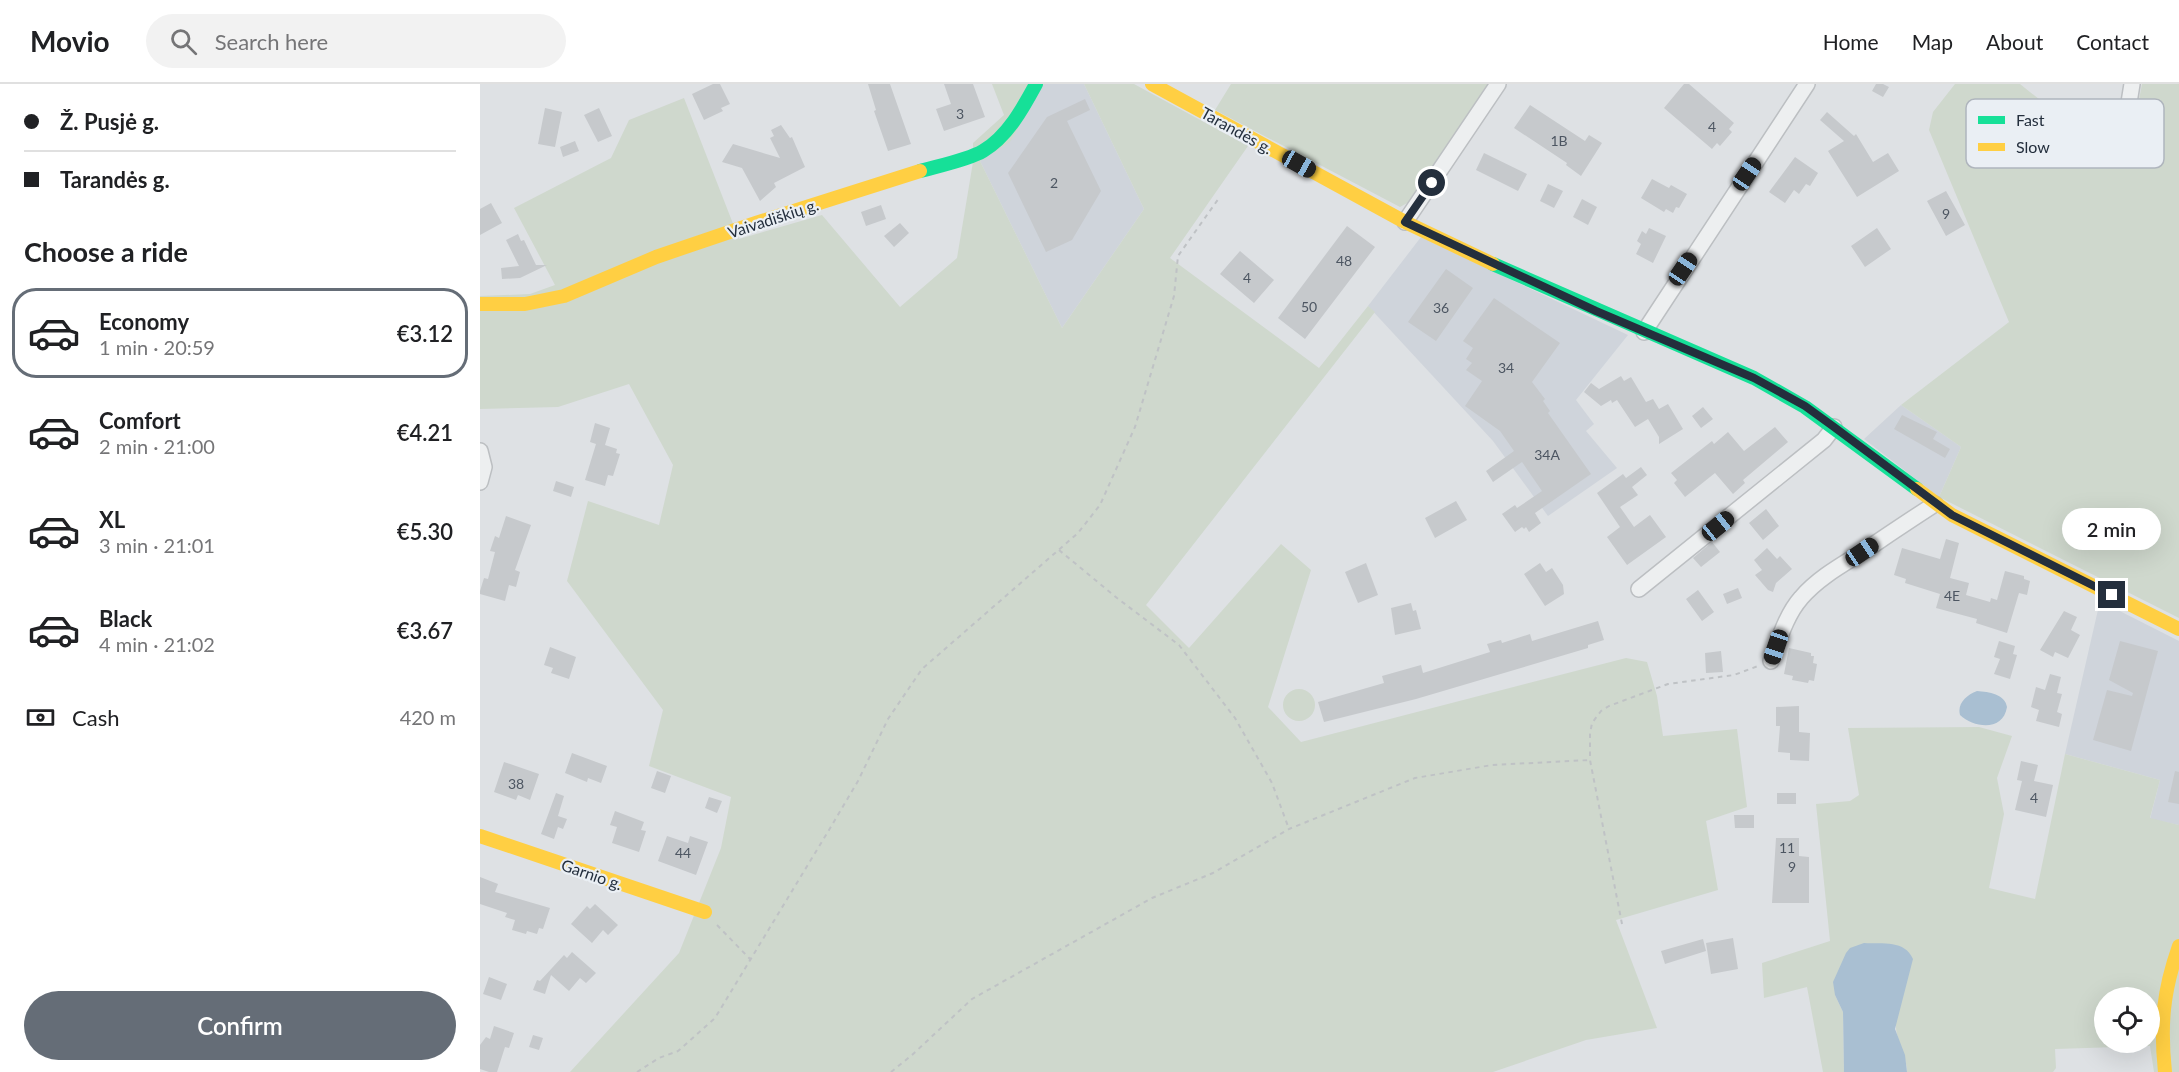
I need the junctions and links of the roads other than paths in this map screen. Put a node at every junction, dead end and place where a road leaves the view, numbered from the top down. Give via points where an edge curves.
1 (1036, 84) edge
2 (1152, 84) edge
3 (1498, 84) edge
4 (1807, 84) edge
5 (2132, 84) edge
6 (2130, 99) edge
7 (1405, 222) junction
8 (480, 304) edge
9 (1644, 332) junction
10 (1834, 427) junction
11 (480, 451) edge
12 (480, 482) edge
13 (1935, 504) junction
14 (1639, 590) dead end
15 (2179, 629) edge
16 (1772, 661) road end
17 (480, 836) edge
18 (705, 912) road end
19 (2179, 946) edge
20 (2165, 1072) edge

1 - 8 street, Vaivadiškių g. via 1007,132 982,152 656,257 564,296 525,304
2 - 7 street, Tarandės g.
3 - 7 street
4 - 9 street
5 - 6 street
7 - 9 street, Tarandės g.
9 - 10 street, Tarandės g. via 1754,378
10 - 13 street, Tarandės g.
10 - 14 street via 1824,440
11 - 12 street via 484,467
13 - 15 street, Tarandės g.
13 - 16 street via 1812,586 1793,610
17 - 18 street, Garnio g.
19 - 20 street via 2169,972 2164,1014

